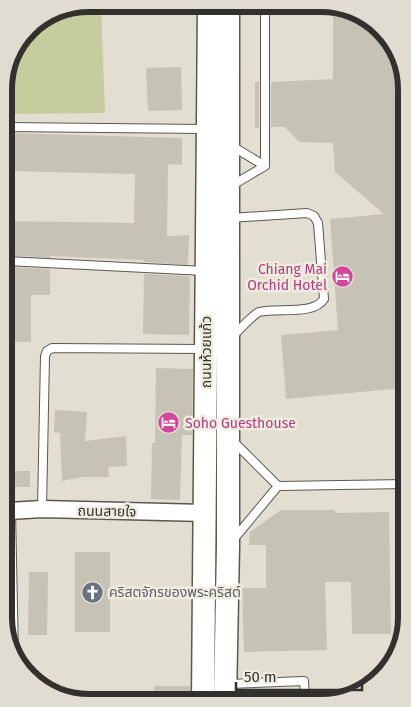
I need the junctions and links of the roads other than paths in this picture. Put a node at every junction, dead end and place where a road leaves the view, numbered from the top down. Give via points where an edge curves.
1 (209, 12) edge
2 (228, 12) edge
3 (265, 12) edge
4 (12, 127) edge
5 (208, 129) junction
6 (228, 144) junction
7 (265, 166) junction
8 (228, 188) junction
9 (228, 218) junction
10 (12, 261) edge
11 (207, 271) junction
12 (228, 341) junction
13 (206, 349) junction
14 (228, 437) junction
15 (398, 484) edge
16 (278, 486) junction
17 (42, 509) junction
18 (12, 511) edge
19 (205, 513) junction
20 (228, 546) junction
21 (12, 583) edge
22 (13, 626) edge
23 (226, 692) edge
24 (204, 694) edge
25 (305, 694) edge

1 - 5 main road, ถนนห้วยแก้ว
2 - 6 main road, ถนนห้วยแก้ว
3 - 7 lane
4 - 5 lane
5 - 11 main road, ถนนห้วยแก้ว
6 - 7 lane
6 - 8 main road, ถนนห้วยแก้ว
7 - 8 lane
8 - 9 main road, ถนนห้วยแก้ว
9 - 12 main road, ถนนห้วยแก้ว
9 - 12 lane via 307,213 314,216 318,223 324,299 311,308 259,312
10 - 11 lane
11 - 13 main road, ถนนห้วยแก้ว
12 - 14 main road, ถนนห้วยแก้ว
13 - 17 lane via 52,348 47,351
13 - 19 main road, ถนนห้วยแก้ว
14 - 16 lane
14 - 20 main road, ถนนห้วยแก้ว
15 - 16 lane
16 - 20 lane
17 - 18 street, ถนนสายใจ
17 - 19 street, ถนนสายใจ
19 - 24 main road, ถนนห้วยแก้ว
20 - 23 main road, ถนนห้วยแก้ว
21 - 22 lane
23 - 25 lane via 304,681

